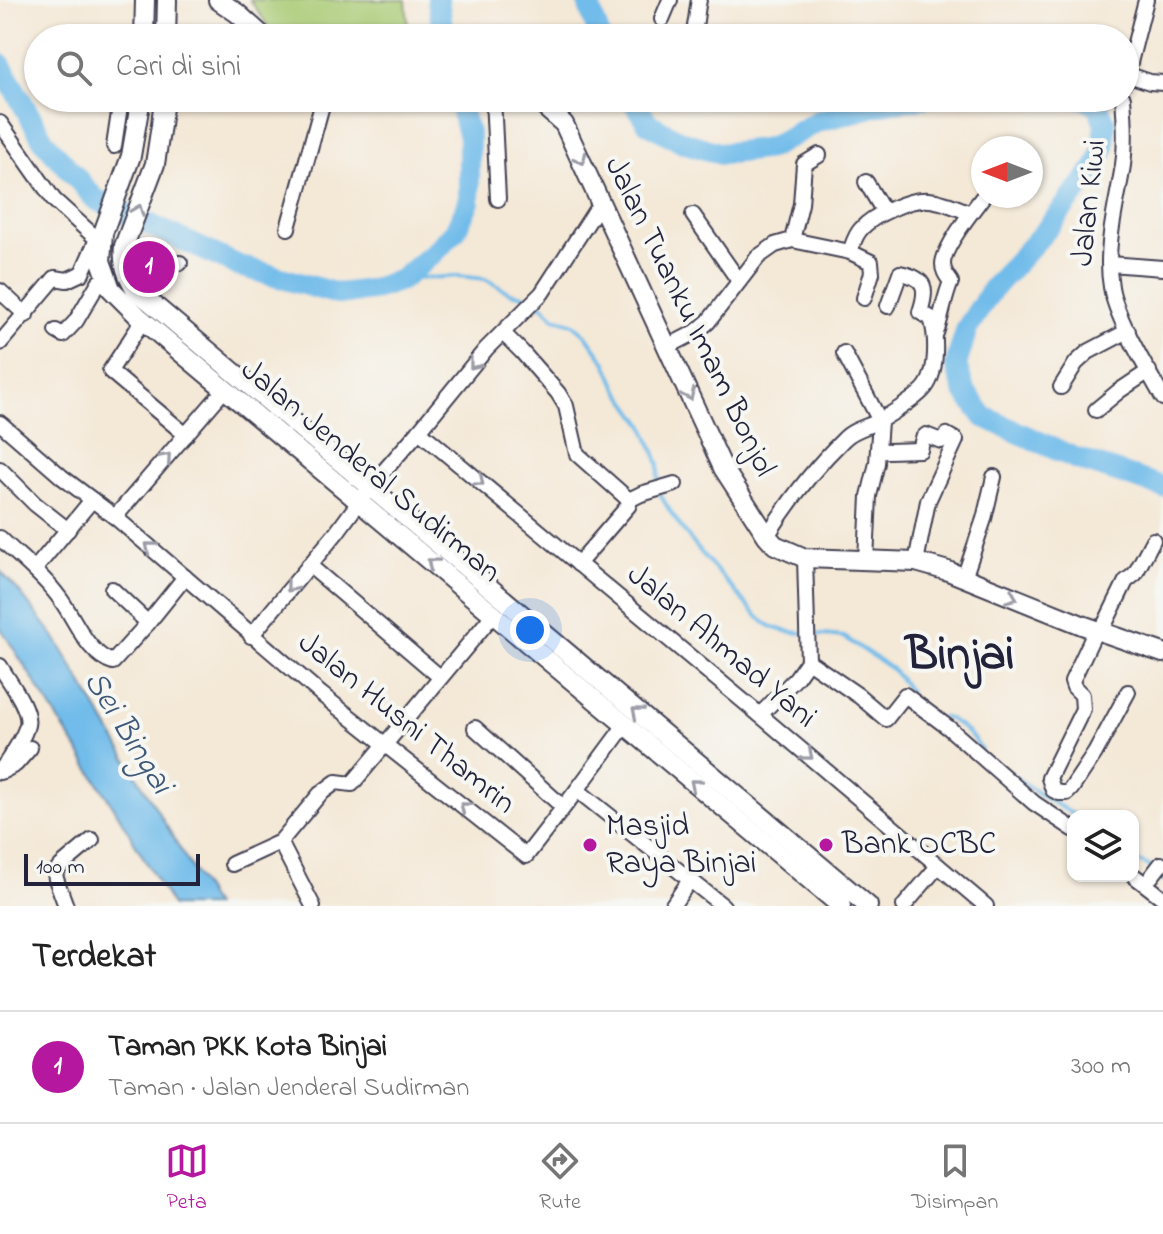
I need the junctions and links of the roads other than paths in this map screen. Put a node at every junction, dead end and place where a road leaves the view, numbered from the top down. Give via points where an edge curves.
1 (145, 0) edge
2 (167, 0) edge
3 (218, 0) edge
4 (670, 0) edge
5 (699, 0) edge
6 (1146, 0) edge
7 (233, 6) edge
8 (662, 19) dead end
9 (144, 24) edge
10 (166, 24) edge
11 (251, 24) edge
12 (697, 24) edge
13 (1139, 26) edge
14 (1139, 78) edge
15 (1163, 83) edge
16 (119, 112) edge
17 (138, 112) edge
18 (162, 112) edge
19 (320, 112) edge
20 (494, 112) edge
21 (550, 112) edge
22 (1124, 112) edge
23 (0, 123) edge
24 (114, 146) dead end
25 (819, 155) dead end
26 (130, 160) junction
27 (153, 170) junction
28 (866, 182) dead end
29 (498, 199) dead end
30 (601, 202) junction
31 (974, 208) edge
32 (884, 212) junction
33 (970, 213) junction
34 (693, 215) dead end
35 (288, 228) dead end
36 (792, 240) junction
37 (850, 252) junction
38 (1109, 264) junction
39 (1163, 268) edge
40 (82, 273) junction
41 (739, 281) junction
42 (105, 285) junction
43 (0, 291) edge
44 (864, 298) dead end
45 (888, 306) dead end
46 (26, 315) junction
47 (140, 318) junction
48 (56, 331) dead end
49 (1128, 331) junction
50 (503, 333) junction
51 (936, 333) junction
52 (0, 343) edge
53 (184, 343) junction
54 (667, 347) junction
55 (844, 353) dead end
56 (1158, 383) edge
57 (1061, 387) dead end
58 (225, 389) junction
59 (1096, 410) dead end
60 (880, 421) junction
61 (1, 427) edge
62 (419, 431) junction
63 (186, 435) junction
64 (879, 450) junction
65 (320, 458) junction
66 (0, 469) edge
67 (994, 477) dead end
68 (668, 486) dead end
69 (365, 495) junction
70 (635, 497) junction
71 (92, 500) junction
72 (115, 517) junction
73 (68, 530) junction
74 (767, 536) junction
75 (0, 538) edge
76 (1153, 540) dead end
77 (805, 558) junction
78 (866, 561) junction
79 (916, 562) junction
80 (578, 564) junction
81 (309, 565) junction
82 (34, 570) junction
83 (185, 577) junction
84 (964, 578) junction
85 (467, 581) junction
86 (112, 589) dead end
87 (493, 615) junction
88 (148, 623) junction
89 (1099, 631) junction
90 (251, 636) junction
91 (1163, 653) edge
92 (807, 654) junction
93 (0, 666) edge
94 (440, 677) junction
95 (1128, 692) dead end
96 (603, 695) junction
97 (760, 715) junction
98 (625, 725) junction
99 (475, 728) dead end
100 (385, 744) junction
101 (30, 748) dead end
102 (0, 772) edge
103 (577, 790) junction
104 (563, 807) junction
105 (1067, 825) edge
106 (92, 840) dead end
107 (280, 842) junction
108 (781, 844) junction
109 (232, 864) dead end
110 (1161, 864) edge
111 (938, 866) junction
112 (1151, 877) dead end
113 (690, 880) junction
114 (1139, 880) edge
115 (1163, 898) edge
116 (66, 906) edge
117 (313, 906) edge
118 (672, 906) edge
119 (723, 906) edge
120 (841, 906) edge
121 (868, 906) edge
122 (904, 906) edge
123 (986, 906) edge

1 - 9 main road
2 - 10 main road
3 - 7 main road
4 - 8 street
5 - 12 street
6 - 13 street
7 - 11 main road
14 - 15 street
16 - 24 street
17 - 26 main road
18 - 27 main road, Jalan Jenderal Sudirman
19 - 35 street
20 - 29 street
21 -> 30 main road, Jalan Tuanku Imam Bonjol via 564,124
22 - 38 street, Jalan Kiwi via 1126,135
23 - 40 street via 54,200 97,239
25 - 36 street via 804,164
26 - 27 main road
26 - 42 main road via 103,233
53 -> 27 main road, Jalan Jenderal Sudirman via 136,290 123,257
28 - 32 street
30 - 50 street via 542,293
30 - 54 main road, Jalan Tuanku Imam Bonjol
31 - 33 street
32 - 33 street via 927,199
32 - 37 street via 862,227
33 - 51 street via 943,261 951,282
34 - 41 street
36 - 37 street
36 - 41 street via 758,257
37 - 44 street via 871,262
38 - 39 street
38 - 49 street, Jalan Kiwi via 1110,286
40 - 42 street
40 - 46 street via 67,280 55,278
41 - 54 street via 708,322
42 - 47 main road, Jalan Jenderal Sudirman
42 - 48 street via 63,335
43 - 46 street
45 - 51 street via 900,273 915,276 924,293 920,312 931,318
46 - 52 street
47 - 53 main road, Jalan Jenderal Sudirman
47 - 63 street via 110,371
49 - 56 street, Jalan Kiwi
49 - 57 street via 1088,352
50 -> 62 street
50 - 70 street via 566,406 577,454
51 - 60 street via 934,364 924,389
53 - 58 main road, Jalan Jenderal Sudirman
53 - 65 main road, Jalan Jenderal Sudirman
54 -> 74 main road, Jalan Tuanku Imam Bonjol via 723,468
55 - 60 street
56 - 59 street via 1119,391
58 - 63 street
58 - 65 main road, Jalan Jenderal Sudirman
60 - 64 street
60 - 74 street via 847,435 797,491
61 - 71 street, Jalan Husni Thamrin
62 - 69 street
62 -> 80 street, Jalan Ahmad Yani
72 -> 63 street
64 - 78 street via 869,496
64 - 79 street via 920,450 926,435 956,440 928,501
65 - 69 main road, Jalan Jenderal Sudirman
66 - 73 street
67 - 84 street
68 - 70 street
69 - 81 street
85 -> 69 main road, Jalan Jenderal Sudirman
70 - 80 street
71 - 72 street, Jalan Husni Thamrin
71 - 73 street
83 -> 72 street, Jalan Husni Thamrin
73 - 82 street
74 - 77 main road, Jalan Tuanku Imam Bonjol
75 - 82 street
76 - 89 street
77 - 78 main road, Jalan Tuanku Imam Bonjol
77 - 92 street
78 - 79 main road, Jalan Tuanku Imam Bonjol
79 - 84 main road, Jalan Tuanku Imam Bonjol
80 - 97 street, Jalan Ahmad Yani
81 -> 90 street
81 - 94 street
82 - 88 street via 102,659 113,662
83 - 88 street
83 - 90 street, Jalan Husni Thamrin
84 -> 89 main road, Jalan Tuanku Imam Bonjol
85 - 87 main road, Jalan Jenderal Sudirman
85 - 96 main road, Jalan Jenderal Sudirman
86 - 88 street
87 - 94 street
87 - 96 main road, Jalan Jenderal Sudirman
89 - 91 main road, Jalan Tuanku Imam Bonjol
89 - 95 street via 1072,681 1082,695 1083,709 1049,778 1053,790 1071,789
90 - 100 street, Jalan Husni Thamrin
92 - 97 street via 796,678
92 - 105 street via 886,719 905,695
93 - 102 street via 28,718
94 - 100 street
96 - 98 main road, Jalan Jenderal Sudirman
108 -> 96 main road, Jalan Jenderal Sudirman
97 -> 111 street, Jalan Ahmad Yani
98 - 103 street
108 -> 98 main road, Jalan Jenderal Sudirman
99 - 104 street
104 -> 100 street, Jalan Husni Thamrin via 526,856
100 - 107 street via 352,784 336,782 320,794
101 - 102 street
103 - 104 street
103 - 113 street
106 - 116 street via 55,873
107 - 109 street
107 - 117 street
108 - 120 main road, Jalan Jenderal Sudirman
108 - 121 main road, Jalan Jenderal Sudirman
110 - 112 street
111 - 122 street
111 - 123 street, Jalan Ahmad Yani
113 - 118 street
113 - 119 street
114 - 115 street

